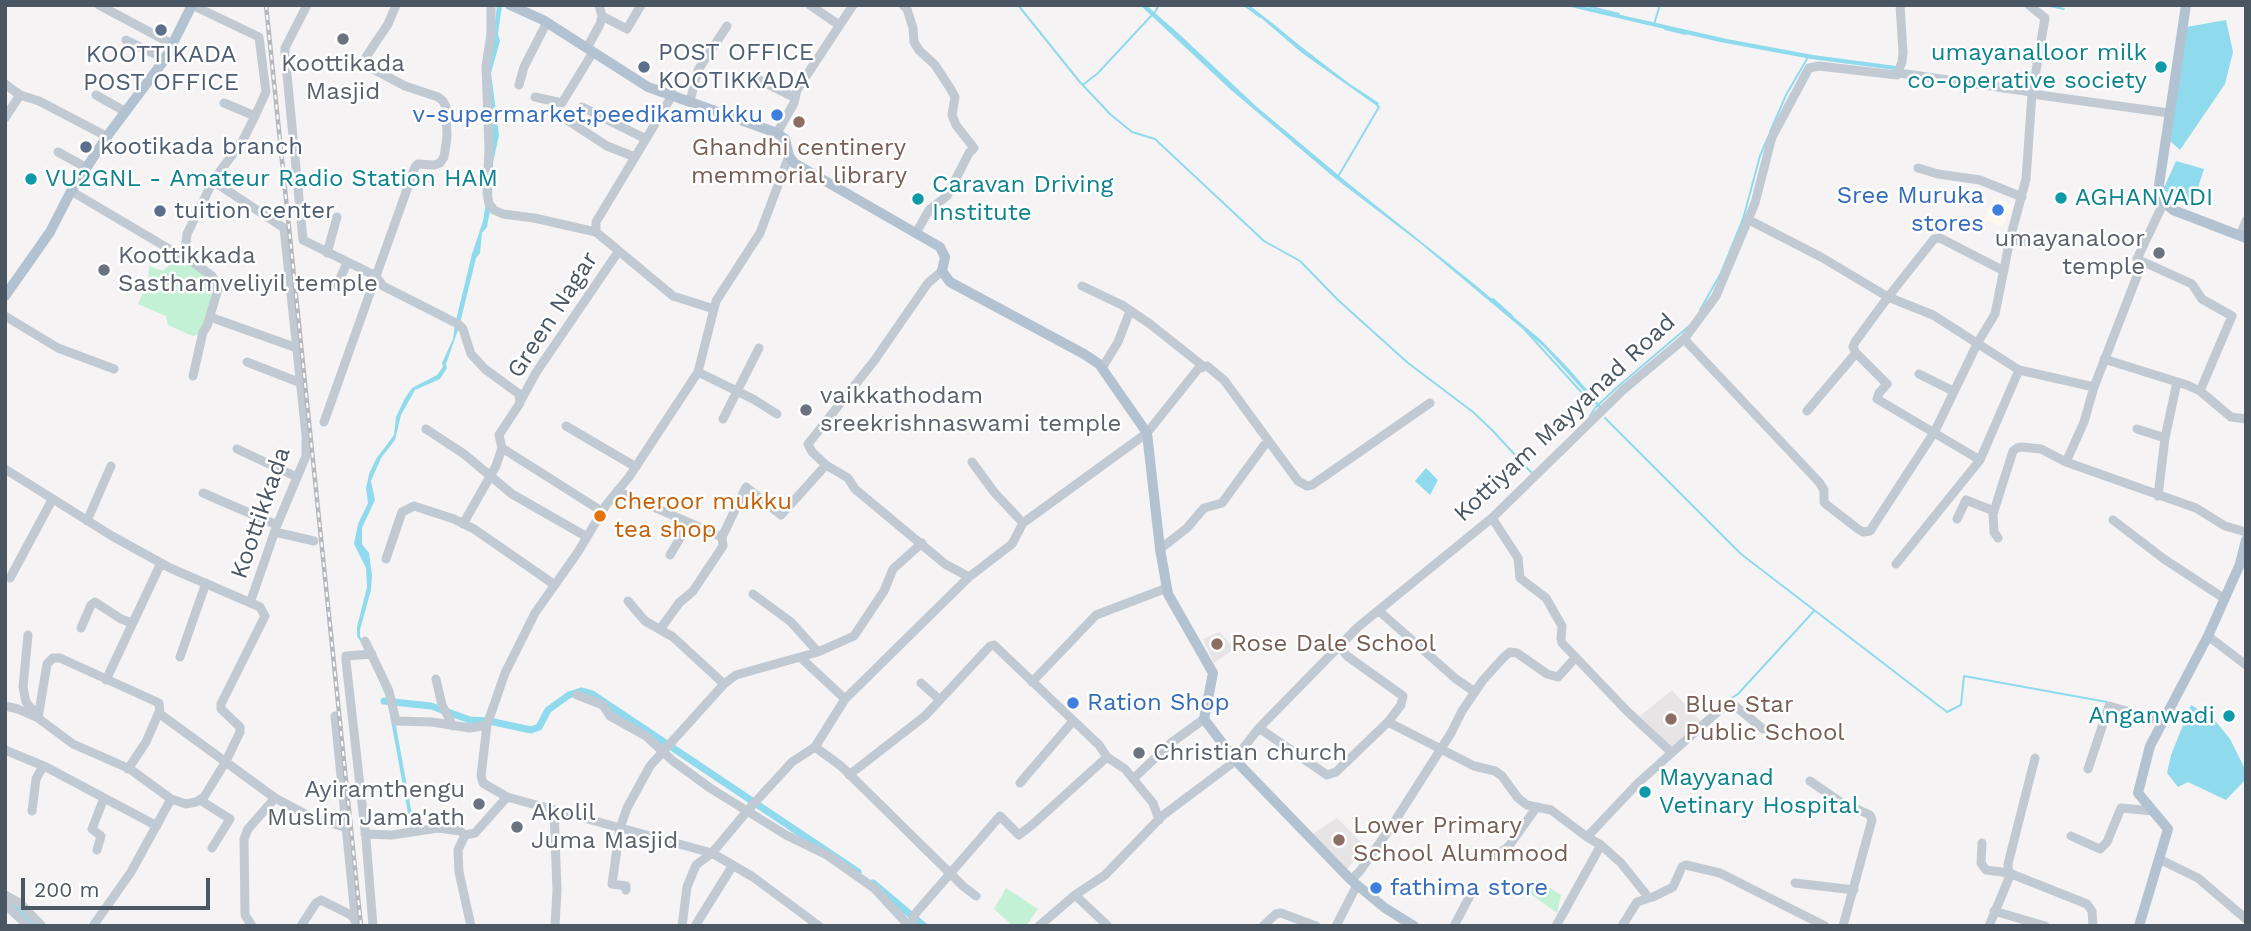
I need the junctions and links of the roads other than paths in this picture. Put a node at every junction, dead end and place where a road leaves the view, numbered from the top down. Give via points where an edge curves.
1 (99, 5) edge
2 (192, 5) edge
3 (307, 5) edge
4 (396, 5) edge
5 (491, 5) edge
6 (510, 5) edge
7 (599, 5) edge
8 (641, 5) edge
9 (810, 5) edge
10 (853, 5) edge
11 (903, 5) edge
12 (1900, 5) edge
13 (2029, 5) edge
14 (2186, 5) edge
15 (602, 16) junction
16 (547, 22) junction
17 (727, 26) dead end
18 (839, 26) junction
19 (127, 40) dead end
20 (173, 44) junction
21 (590, 50) junction
22 (165, 59) junction
23 (1899, 73) junction
24 (752, 76) dead end
25 (5, 84) edge
26 (519, 85) dead end
27 (2033, 90) junction
28 (20, 94) junction
29 (673, 94) junction
30 (96, 95) dead end
31 (535, 97) dead end
32 (795, 98) junction
33 (690, 101) junction
34 (224, 103) dead end
35 (582, 107) dead end
36 (126, 112) junction
37 (2169, 113) junction
38 (254, 116) junction
39 (5, 118) edge
40 (567, 120) dead end
41 (777, 133) junction
42 (108, 136) junction
43 (646, 139) junction
44 (58, 152) dead end
45 (789, 156) junction
46 (635, 157) junction
47 (87, 168) junction
48 (1918, 168) dead end
49 (213, 181) junction
50 (71, 191) junction
51 (2022, 197) junction
52 (2163, 204) junction
53 (337, 217) dead end
54 (1749, 220) junction
55 (2246, 221) edge
56 (596, 232) junction
57 (916, 233) junction
58 (2243, 237) edge
59 (2010, 239) junction
60 (2042, 239) dead end
61 (618, 252) junction
62 (327, 253) junction
63 (181, 254) junction
64 (2137, 259) junction
65 (347, 263) junction
66 (942, 271) junction
67 (2004, 271) junction
68 (376, 276) junction
69 (337, 285) dead end
70 (1082, 286) dead end
71 (7, 288) edge
72 (1888, 297) junction
73 (714, 309) junction
74 (1130, 311) junction
75 (5, 316) edge
76 (210, 317) junction
77 (1684, 339) junction
78 (1978, 342) junction
79 (297, 348) junction
80 (759, 348) dead end
81 (1856, 353) junction
82 (2104, 359) junction
83 (247, 362) dead end
84 (1203, 366) junction
85 (1101, 368) junction
86 (114, 369) dead end
87 (2019, 370) junction
88 (698, 372) junction
89 (1919, 374) dead end
90 (193, 376) dead end
91 (2177, 382) junction
92 (301, 383) junction
93 (2094, 387) junction
94 (737, 391) junction
95 (1953, 391) junction
96 (2200, 391) junction
97 (521, 400) junction
98 (1430, 403) dead end
99 (1807, 411) dead end
100 (777, 414) dead end
101 (723, 419) dead end
102 (2246, 419) edge
103 (324, 422) dead end
104 (566, 426) dead end
105 (426, 429) dead end
106 (2137, 429) dead end
107 (1935, 431) junction
108 (1147, 433) junction
109 (2165, 438) junction
110 (1268, 440) junction
111 (502, 448) junction
112 (237, 449) dead end
113 (1980, 460) junction
114 (972, 462) dead end
115 (2066, 462) junction
116 (826, 465) junction
117 (111, 466) dead end
118 (636, 467) junction
119 (6, 473) edge
120 (490, 476) junction
121 (297, 477) junction
122 (617, 491) junction
123 (203, 493) dead end
124 (2158, 496) junction
125 (52, 500) junction
126 (1994, 511) junction
127 (603, 512) junction
128 (1492, 518) junction
129 (1957, 519) dead end
130 (2113, 520) dead end
131 (87, 521) junction
132 (689, 523) junction
133 (1023, 523) junction
134 (463, 524) junction
135 (276, 528) junction
136 (2246, 532) edge
137 (587, 537) junction
138 (722, 537) junction
139 (1998, 538) dead end
140 (2246, 540) edge
141 (314, 541) dead end
142 (922, 543) junction
143 (1160, 549) junction
144 (670, 555) dead end
145 (386, 559) dead end
146 (161, 563) junction
147 (1896, 564) dead end
148 (10, 578) dead end
149 (969, 578) junction
150 (206, 583) junction
151 (555, 585) junction
152 (1167, 588) junction
153 (753, 594) dead end
154 (2225, 599) junction
155 (628, 601) dead end
156 (250, 603) junction
157 (1379, 611) junction
158 (132, 623) junction
159 (81, 628) dead end
160 (661, 628) junction
161 (28, 635) dead end
162 (2208, 636) junction
163 (365, 641) dead end
164 (1339, 646) junction
165 (818, 652) junction
166 (372, 654) junction
167 (180, 657) dead end
168 (800, 657) junction
169 (1576, 657) junction
170 (2246, 665) edge
171 (436, 679) dead end
172 (106, 680) junction
173 (1032, 682) junction
174 (921, 683) dead end
175 (724, 684) junction
176 (1475, 692) junction
177 (577, 695) dead end
178 (845, 699) junction
179 (940, 700) junction
180 (7, 708) edge
181 (159, 712) junction
182 (335, 716) dead end
183 (38, 718) junction
184 (1203, 719) junction
185 (1073, 721) junction
186 (2162, 721) junction
187 (1388, 722) junction
188 (487, 725) junction
189 (453, 726) junction
190 (1259, 728) junction
191 (1763, 729) dead end
192 (815, 747) junction
193 (1442, 748) junction
194 (5, 750) edge
195 (662, 751) junction
196 (1671, 752) junction
197 (1107, 757) junction
198 (2035, 758) dead end
199 (1235, 760) junction
200 (226, 761) junction
201 (43, 766) junction
202 (128, 769) junction
203 (2088, 769) dead end
204 (849, 775) junction
205 (1133, 779) junction
206 (1810, 781) dead end
207 (1020, 783) dead end
208 (507, 797) junction
209 (104, 798) junction
210 (275, 798) junction
211 (171, 799) junction
212 (200, 800) junction
213 (1536, 808) junction
214 (554, 810) junction
215 (748, 810) junction
216 (32, 811) dead end
217 (2153, 811) junction
218 (1158, 820) junction
219 (157, 826) junction
220 (346, 828) junction
221 (620, 828) junction
222 (365, 834) junction
223 (465, 835) junction
224 (2071, 836) dead end
225 (1587, 837) junction
226 (1982, 843) dead end
227 (1601, 845) junction
228 (212, 848) dead end
229 (97, 850) dead end
230 (712, 853) junction
231 (1496, 856) dead end
232 (2161, 860) junction
233 (733, 865) junction
234 (952, 873) junction
235 (2009, 873) junction
236 (1354, 882) junction
237 (1796, 883) dead end
238 (1474, 888) dead end
239 (626, 890) dead end
240 (1854, 890) junction
241 (5, 895) edge
242 (1075, 895) junction
243 (976, 896) dead end
244 (1649, 898) junction
245 (5, 904) edge
246 (1994, 911) junction
247 (2246, 919) edge
248 (356, 923) edge
249 (817, 925) edge
250 (27, 926) edge
251 (42, 926) edge
252 (93, 926) edge
253 (252, 926) edge
254 (301, 926) edge
255 (373, 926) edge
256 (471, 926) edge
257 (555, 926) edge
258 (682, 926) edge
259 (695, 926) edge
260 (910, 926) edge
261 (1039, 926) edge
262 (1108, 926) edge
263 (1263, 926) edge
264 (1316, 926) edge
265 (1336, 926) edge
266 (1414, 926) edge
267 (1454, 926) edge
268 (1556, 926) edge
269 (1622, 926) edge
270 (1825, 926) edge
271 (1843, 926) edge
272 (1989, 926) edge
273 (2045, 926) edge
274 (2093, 926) edge
275 (2139, 926) edge

1 - 20 street
2 - 20 main road
2 - 38 street via 258,37 266,92
3 - 62 street via 285,48 292,146 303,240
4 - 68 street via 366,57 373,69 443,101 447,137 440,163 415,167
5 - 56 street via 486,66 489,204 503,214
6 - 16 main road
7 - 15 street
8 - 15 street via 627,29
9 - 18 street
10 - 18 street
11 - 57 street via 914,42 950,88 955,97 952,115 974,148 947,196 929,210
12 - 23 street via 1903,52
13 - 27 street via 2045,18
14 - 37 main road
15 - 21 street
16 - 21 main road
16 - 26 street
17 - 33 street via 698,70
18 - 32 street
19 - 22 street
20 - 22 main road
21 - 29 main road via 648,87
21 - 31 street via 562,103
22 - 36 main road
23 - 27 street
23 - 54 street, Kottiyam Mayyanad Road via 1810,68 1772,138
24 - 32 street
25 - 28 street
27 - 37 street
27 - 51 street
28 - 39 street
28 - 42 street
29 - 33 main road
29 - 43 street
30 - 36 street
32 - 41 street
33 - 41 main road
34 - 38 street
35 - 43 street
36 - 42 main road
37 - 52 main road via 2159,185
38 - 49 street
40 - 46 street via 588,136
41 - 45 main road via 785,139
42 - 47 main road
43 - 46 street
44 - 47 street
45 - 57 main road
45 - 73 street via 760,233
46 - 56 street via 596,222
47 - 50 main road
48 - 51 street via 1980,180
49 - 63 street
49 - 79 street, Koottikkada via 284,228
50 - 63 street
50 - 71 main road via 50,232
51 - 59 street
52 - 58 main road
52 - 64 street
53 - 62 street
54 - 72 street
54 - 77 street, Kottiyam Mayyanad Road via 1716,296
55 - 58 street
56 - 61 street
57 - 66 main road via 944,252
59 - 60 street via 2040,244
59 - 67 street
61 - 73 street via 676,299
61 - 97 street, Green Nagar
62 - 65 street
63 - 76 street via 216,280
64 - 82 street via 2139,271
64 - 96 street via 2192,284 2202,299 2232,316
65 - 68 street
65 - 69 street
66 - 85 main road via 950,282 1084,354
66 - 116 street via 928,283 874,361 810,440 812,452
67 - 72 street via 1940,237
67 - 78 street via 1995,314
68 - 97 street via 383,286 458,324 471,354
68 - 103 street
70 - 74 street
72 - 78 street via 1933,315
72 - 81 street via 1855,342
73 - 88 street
74 - 84 street
74 - 85 street
75 - 86 street via 58,348
76 - 79 street
76 - 90 street via 202,332
77 - 107 street via 1819,482 1824,502 1863,532 1873,527
77 - 128 street, Kottiyam Mayyanad Road via 1623,390
78 - 87 street
78 - 95 street
79 - 92 street, Koottikkada
80 - 94 street
81 - 99 street
81 - 107 street via 1887,384 1877,399
82 - 91 street
82 - 93 street
83 - 92 street
84 - 108 street
84 - 110 street via 1224,380
85 - 108 main road
87 - 93 street
87 - 113 street
88 - 94 street
88 - 118 street
89 - 95 street
91 - 96 street
91 - 109 street
92 - 121 street, Koottikkada via 306,453
93 - 115 street
94 - 100 street
94 - 101 street
95 - 107 street
96 - 102 street via 2231,417
97 - 111 street, Green Nagar via 499,435
98 - 110 street via 1312,485 1298,481
104 - 118 street
105 - 120 street
106 - 109 street
107 - 113 street
108 - 133 street
108 - 143 main road
109 - 124 street
110 - 143 street via 1222,503 1204,509
111 - 120 street
111 - 127 street
112 - 121 street
113 - 147 street
114 - 133 street
115 - 124 street
115 - 126 street via 2033,447 2017,447
116 - 138 street via 781,515 746,487
116 - 142 street via 848,478 855,489
117 - 131 street
118 - 122 street
119 - 125 street
120 - 134 street
120 - 137 street via 512,494
121 - 135 street, Koottikkada
122 - 127 street
122 - 132 street
123 - 135 street
124 - 136 street
125 - 131 street
125 - 148 street
126 - 129 street via 1966,499
126 - 139 street via 1992,523
127 - 137 street
128 - 157 street, Kottiyam Mayyanad Road
128 - 169 street via 1518,558 1520,578 1546,598 1563,626 1561,639
130 - 154 street
131 - 146 street
132 - 138 street
132 - 144 street
133 - 149 street via 1012,544
134 - 145 street via 409,508 402,513
134 - 151 street
135 - 141 street
135 - 156 street, Koottikkada
137 - 151 street
138 - 160 street via 723,546 694,591
140 - 154 main road
142 - 149 street
142 - 165 street via 893,569 854,636
143 - 152 main road
146 - 150 street
146 - 158 street
149 - 178 street
150 - 156 street
150 - 167 street
151 - 188 street via 535,613 505,673
152 - 173 street via 1096,615
152 - 184 main road via 1213,673
153 - 165 street via 791,622
154 - 162 main road
155 - 160 street via 645,621
156 - 200 street via 260,607 265,616 221,704 240,727
157 - 164 street, Kottiyam Mayyanad Road
157 - 176 street
158 - 159 street via 95,602
158 - 172 street
160 - 175 street
161 - 183 street via 23,687 26,702
162 - 170 street
162 - 186 main road
163 - 166 street
164 - 187 street via 1346,656 1403,696
164 - 190 street, Kottiyam Mayyanad Road
165 - 168 street
166 - 189 street via 389,691 396,721
166 - 222 street via 346,656
168 - 175 street via 736,675
168 - 178 street
169 - 176 street via 1558,677 1510,652
169 - 196 street
171 - 189 street
172 - 181 street via 159,704
172 - 183 street via 53,658 46,667
173 - 179 street via 997,647 990,646
173 - 185 street
174 - 179 street
175 - 195 street
176 - 193 street
177 - 195 street via 603,705 610,716
178 - 192 street
179 - 204 street
180 - 183 street
181 - 200 street
181 - 202 street
182 - 220 street
183 - 202 street via 73,744
184 - 199 main road
184 - 205 street
185 - 197 street
185 - 207 street
186 - 203 street via 2109,706
186 - 217 main road via 2138,793
187 - 190 street via 1336,772 1327,775
187 - 193 street
188 - 189 street
188 - 208 street via 481,776 483,783
190 - 199 street, Kottiyam Mayyanad Road
191 - 196 street via 1737,707 1726,705
192 - 204 street
192 - 215 street via 792,762
193 - 213 street via 1474,766 1494,771 1518,798
193 - 236 street
194 - 201 street
195 - 215 street
195 - 221 street via 644,774
196 - 225 street
197 - 205 street
197 - 234 street via 1019,835 1000,816
198 - 235 street
199 - 218 street, Kottiyam Mayyanad Road
199 - 236 main road
200 - 210 street
200 - 212 street
201 - 209 street
201 - 216 street via 36,779
202 - 211 street
204 - 234 street
205 - 218 street via 1153,803
206 - 240 street via 1839,802 1870,815
208 - 214 street
208 - 223 street via 475,832
209 - 219 street
209 - 229 street via 92,829 101,836
210 - 220 street
210 - 253 street via 244,839 245,915
211 - 212 street via 186,804
211 - 219 street
212 - 228 street via 230,818
213 - 225 street via 1551,810
213 - 231 street via 1509,846
214 - 221 street
214 - 257 street
215 - 230 street
215 - 260 street via 874,888
217 - 224 street via 2121,808 2100,849
217 - 232 main road via 2168,829
218 - 242 street, Kottiyam Mayyanad Road via 1105,875
219 - 252 street
220 - 248 street
221 - 230 street
221 - 239 street via 612,884 626,886
222 - 223 street via 438,828
222 - 255 street
223 - 256 street via 458,850 459,872
225 - 227 street
226 - 235 street via 1981,863 1986,870
227 - 244 street
227 - 268 street
230 - 233 street
230 - 258 street via 696,865 687,887
232 - 247 street via 2197,878
232 - 275 main road
233 - 249 street
233 - 259 street
234 - 243 street
234 - 260 street via 915,914
235 - 246 street
235 - 274 street via 2087,904
236 - 265 street
236 - 266 main road
237 - 240 street
238 - 267 street
240 - 271 street
241 - 251 street
242 - 261 street, Kottiyam Mayyanad Road
242 - 262 street
244 - 269 street via 1637,902
244 - 270 street via 1673,887 1686,865 1720,873
245 - 250 street
246 - 272 street
246 - 273 street
248 - 254 street via 351,915 321,900
263 - 264 street via 1281,913

